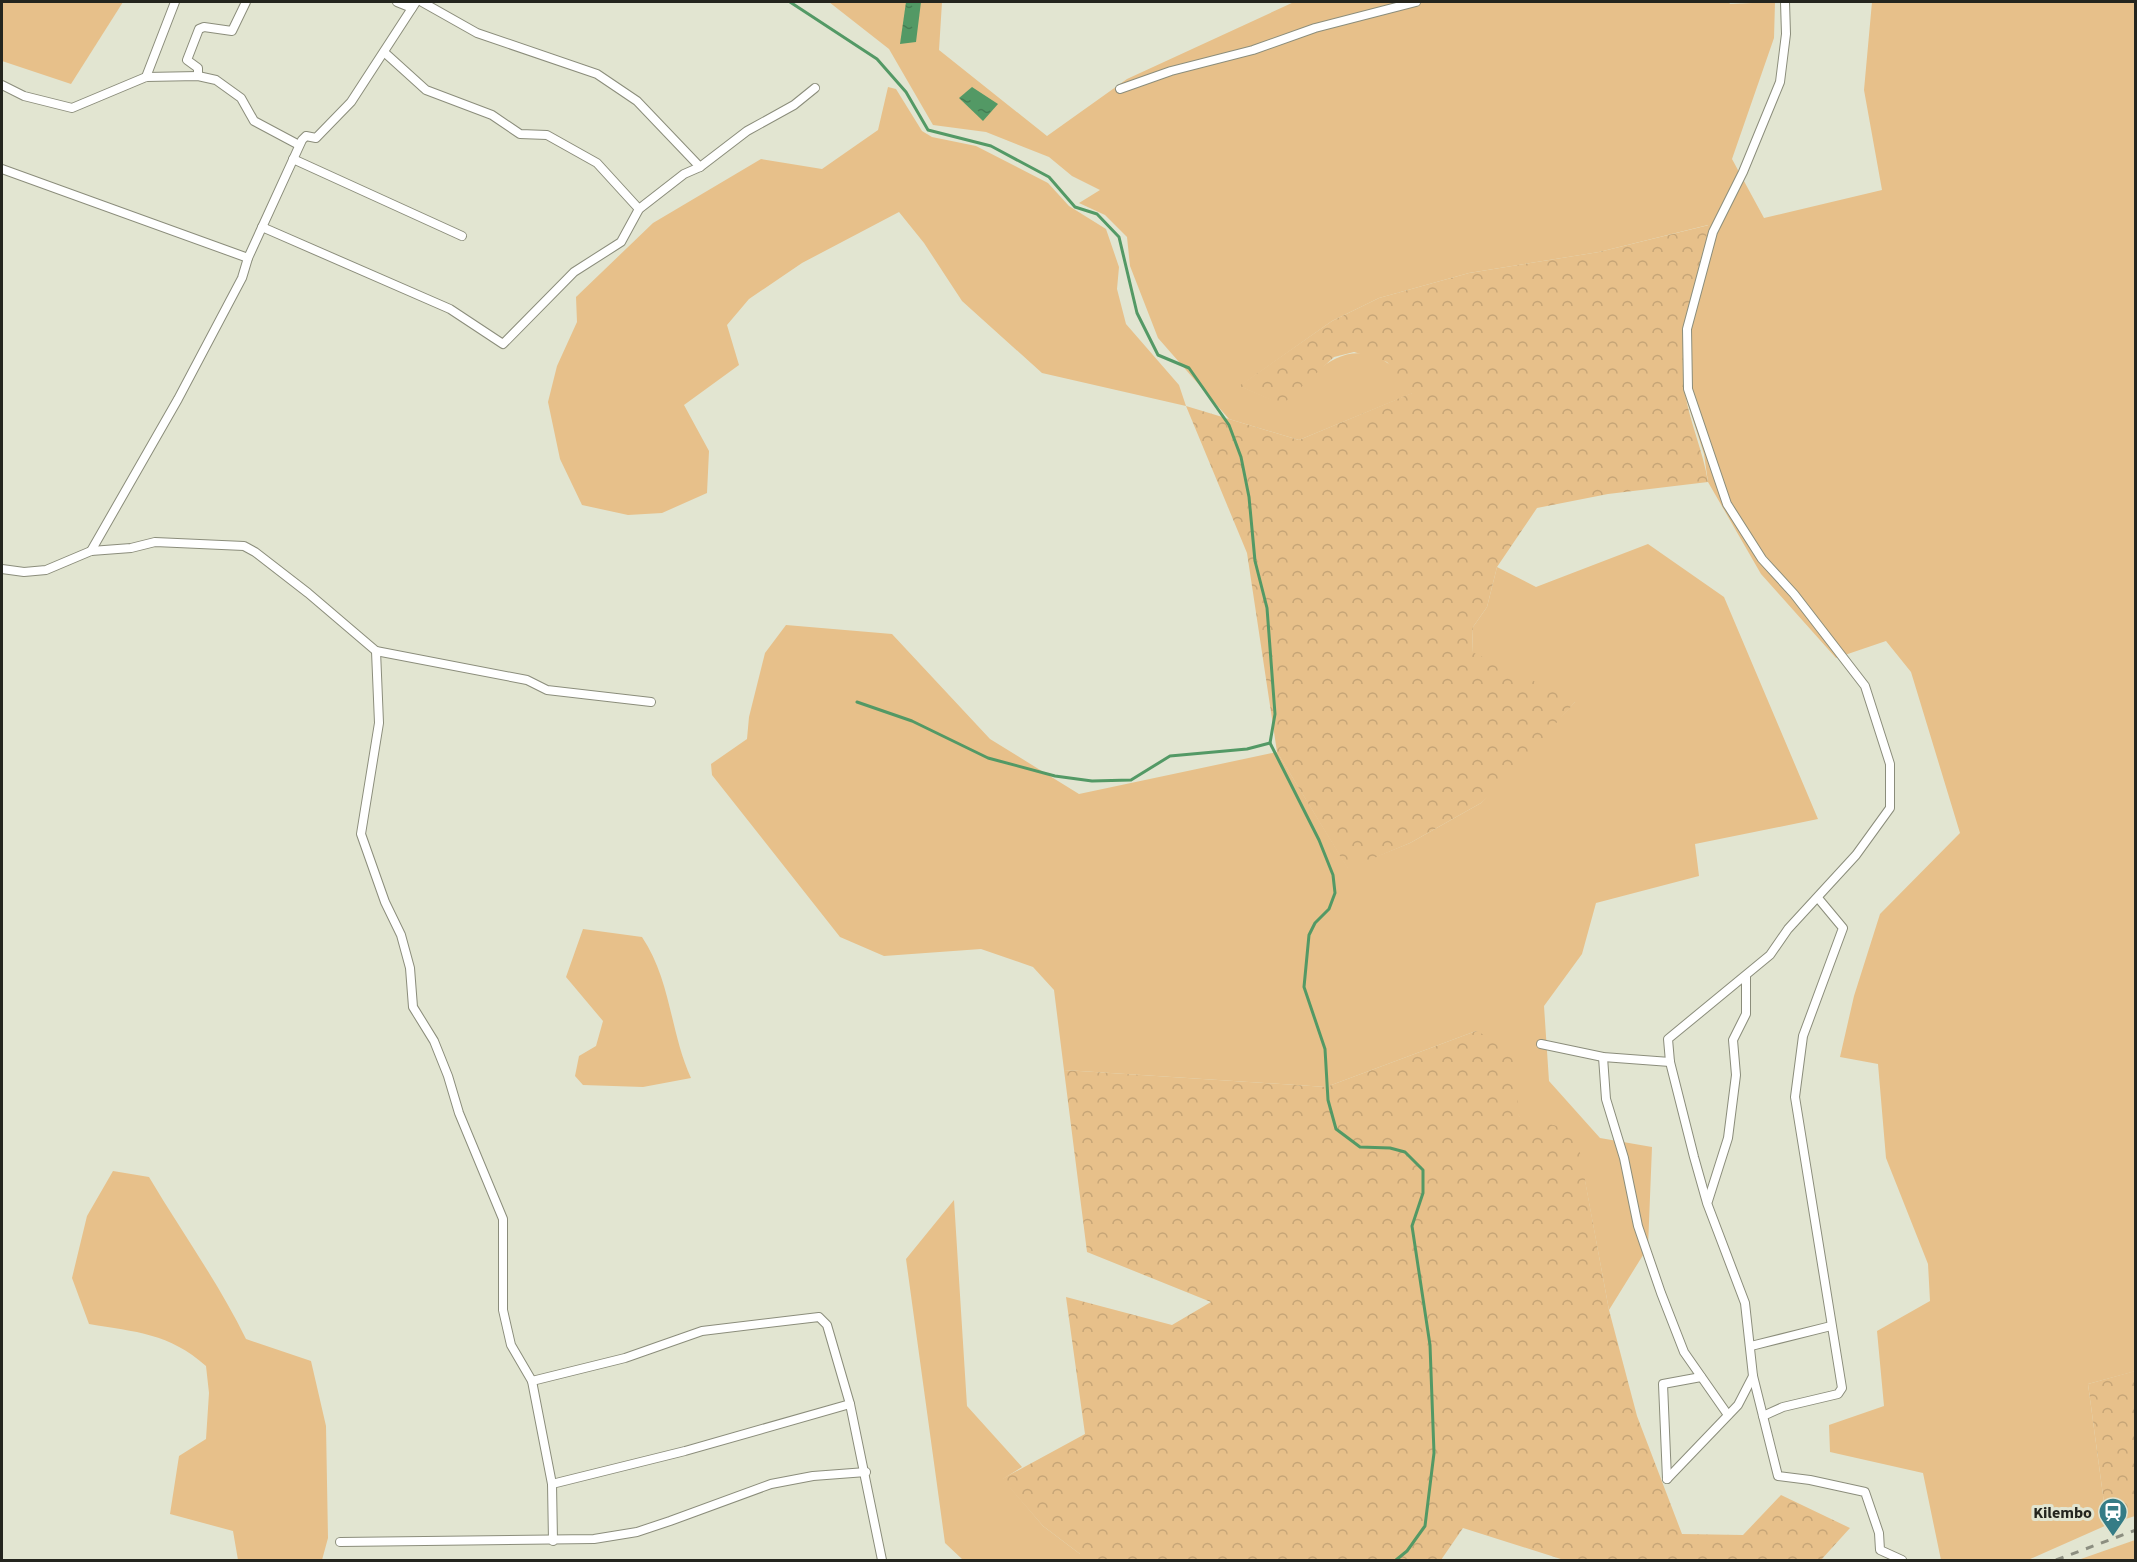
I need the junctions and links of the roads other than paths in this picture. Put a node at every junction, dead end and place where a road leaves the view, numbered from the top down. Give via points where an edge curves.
1 (175, 2) edge
2 (246, 2) edge
3 (397, 2) edge
4 (422, 2) edge
5 (1416, 2) edge
6 (1785, 2) edge
7 (414, 5) edge
8 (384, 52) junction
9 (198, 76) junction
10 (146, 77) junction
11 (2, 85) edge
12 (815, 88) dead end
13 (1120, 89) dead end
14 (299, 145) junction
15 (293, 159) junction
16 (700, 167) junction
17 (2, 169) edge
18 (639, 209) junction
19 (262, 227) junction
20 (462, 236) dead end
21 (248, 258) junction
22 (91, 551) junction
23 (2, 569) edge
24 (376, 651) junction
25 (651, 702) dead end
26 (1818, 898) junction
27 (1746, 977) junction
28 (1541, 1044) dead end
29 (1603, 1057) junction
30 (1670, 1062) junction
31 (1707, 1203) junction
32 (1831, 1326) junction
33 (1751, 1346) junction
34 (1754, 1376) junction
35 (1701, 1377) junction
36 (532, 1381) junction
37 (850, 1404) junction
38 (1728, 1415) junction
39 (1763, 1416) junction
40 (866, 1472) junction
41 (552, 1484) junction
42 (553, 1541) junction
43 (340, 1542) dead end
44 (882, 1560) edge
45 (1902, 1560) edge

1 - 10 street
2 - 9 street via 232,31 199,29 187,60 198,68
3 - 7 street
4 - 16 street via 477,33 597,74 637,101
5 - 13 street via 1315,28
6 - 26 street via 1780,82 1713,232 1687,329 1688,389 1727,504 1762,559 1865,686 1890,764 1890,808
7 - 8 street
8 - 14 street via 351,102 316,138 306,136
8 - 18 street via 426,90 492,116 520,134 547,135 597,163
9 - 10 street
9 - 14 street via 219,80 241,98 254,121
10 - 11 street via 72,108 24,96
12 - 16 street via 794,105 747,131
14 - 15 street
15 - 19 street
15 - 20 street
16 - 18 street via 684,174
17 - 21 street
18 - 19 street via 621,242 574,272 503,344 450,309
19 - 21 street
21 - 22 street via 212,336
22 - 23 street via 46,570
22 - 24 street via 166,541 244,546
24 - 25 street via 527,680 547,690
24 - 36 street via 380,723 361,834 384,902 401,935 410,968 413,1007 434,1041 503,1219 504,1310 511,1345
26 - 27 street
26 - 32 street via 1843,928 1803,1036 1795,1097
27 - 30 street via 1668,1040
27 - 31 street via 1746,1014 1733,1040 1736,1075 1728,1138
28 - 29 street
29 - 30 street
29 - 35 street via 1606,1099 1624,1158 1638,1226 1680,1343
30 - 31 street
31 - 33 street via 1745,1303
32 - 33 street
32 - 39 street via 1841,1392
33 - 34 street
34 - 38 street
34 - 39 street
35 - 38 street
35 - 38 street via 1663,1384 1667,1479
36 - 37 street via 625,1358 702,1331 814,1316 827,1325
36 - 41 street
37 - 40 street
37 - 41 street
39 - 45 street via 1778,1476 1865,1492 1879,1533 1880,1550
40 - 42 street via 813,1476 764,1486 627,1534
40 - 44 street
41 - 42 street
42 - 43 street

